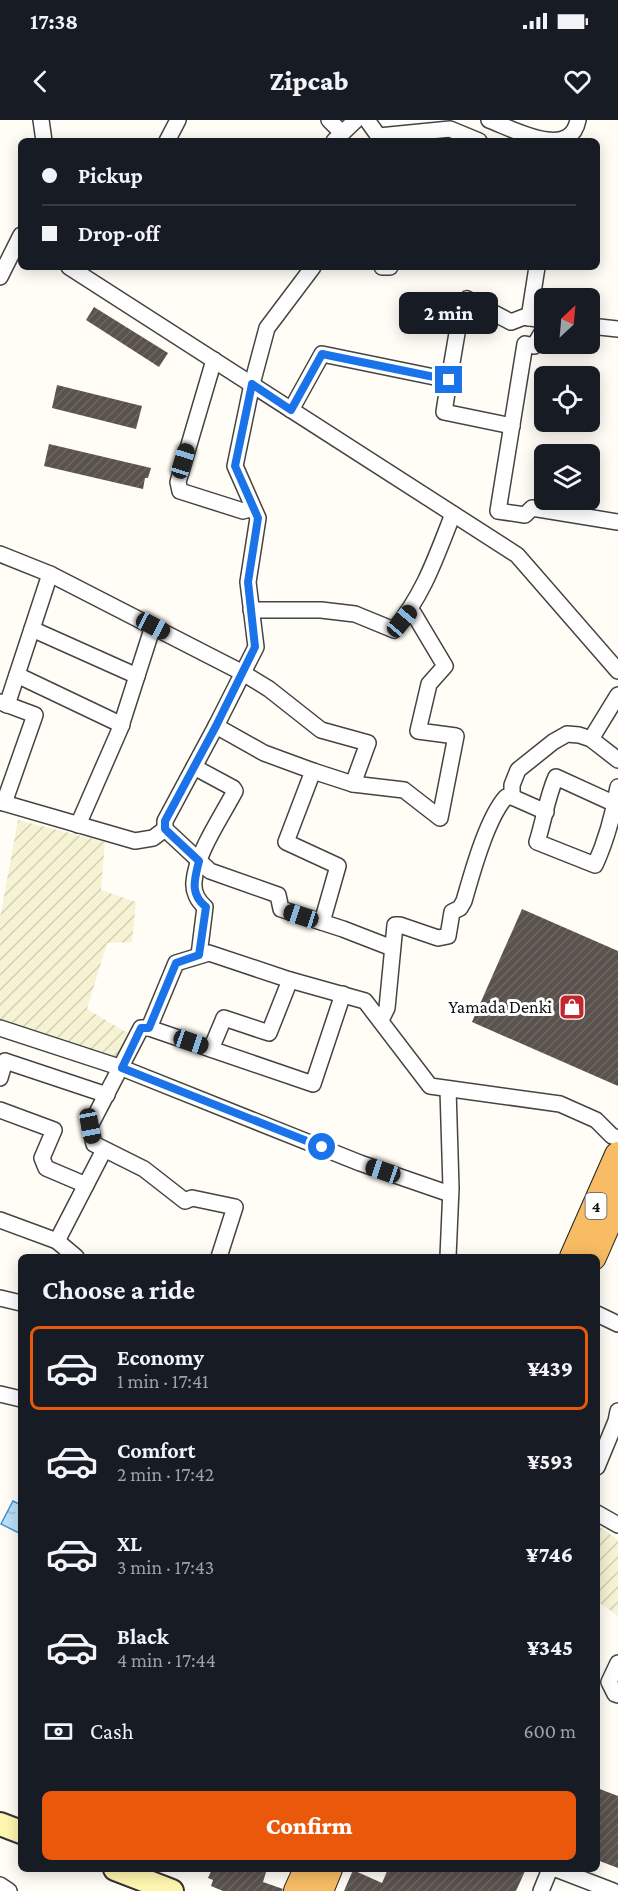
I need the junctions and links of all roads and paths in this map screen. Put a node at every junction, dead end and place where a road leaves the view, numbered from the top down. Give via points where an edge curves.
1 (41, 120) edge
2 (178, 120) edge
3 (329, 120) edge
4 (356, 120) edge
5 (367, 120) edge
6 (489, 120) edge
7 (578, 120) edge
8 (338, 137) edge
9 (44, 138) edge
10 (168, 138) edge
11 (379, 138) edge
12 (387, 138) edge
13 (472, 138) edge
14 (534, 138) edge
15 (568, 138) edge
16 (18, 242) edge
17 (77, 270) edge
18 (311, 270) edge
19 (537, 270) edge
20 (0, 277) edge
21 (537, 288) edge
22 (534, 319) edge
23 (600, 327) edge
24 (618, 329) edge
25 (534, 346) edge
26 (214, 360) junction
27 (449, 380) junction
28 (252, 384) junction
29 (291, 410) junction
30 (512, 426) junction
31 (253, 508) junction
32 (453, 514) junction
33 (618, 522) edge
34 (0, 554) edge
35 (50, 574) junction
36 (251, 610) junction
37 (410, 611) junction
38 (153, 626) junction
39 (32, 628) junction
40 (618, 671) edge
41 (243, 674) junction
42 (17, 675) junction
43 (137, 676) junction
44 (618, 695) edge
45 (4, 703) edge
46 (122, 725) junction
47 (216, 726) junction
48 (591, 739) junction
49 (618, 760) edge
50 (194, 767) junction
51 (313, 771) junction
52 (353, 784) junction
53 (618, 787) edge
54 (512, 797) junction
55 (2, 803) edge
56 (615, 804) junction
57 (546, 812) junction
58 (78, 825) junction
59 (165, 829) junction
60 (199, 861) junction
61 (322, 922) junction
62 (392, 948) junction
63 (199, 955) junction
64 (291, 980) junction
65 (343, 994) junction
66 (381, 1020) junction
67 (0, 1028) edge
68 (149, 1028) junction
69 (211, 1049) junction
70 (122, 1068) junction
71 (0, 1078) edge
72 (447, 1089) junction
73 (107, 1095) junction
74 (0, 1110) edge
75 (618, 1138) edge
76 (104, 1150) junction
77 (618, 1155) edge
78 (86, 1185) junction
79 (450, 1194) junction
80 (618, 1200) edge
81 (0, 1220) edge
82 (57, 1241) junction
83 (72, 1254) edge
84 (220, 1254) edge
85 (448, 1254) edge
86 (574, 1254) edge
87 (594, 1254) edge
88 (0, 1298) edge
89 (18, 1303) edge
90 (600, 1315) edge
91 (618, 1324) edge
92 (0, 1394) edge
93 (18, 1398) edge
94 (618, 1411) edge
95 (600, 1460) edge
96 (600, 1514) edge
97 (618, 1525) edge
98 (618, 1663) edge
99 (618, 1695) edge
100 (0, 1824) edge
101 (18, 1831) edge
102 (123, 1872) edge
103 (305, 1872) edge
104 (328, 1872) edge
105 (549, 1872) edge
106 (564, 1872) edge
107 (0, 1885) edge
108 (9, 1891) edge
109 (172, 1891) edge
110 (297, 1891) edge
111 (320, 1891) edge
112 (541, 1891) edge
113 (613, 1891) edge

1 - 9 street
2 - 10 street
3 - 8 street
4 - 8 street
5 - 11 street
6 - 14 street
7 - 15 street
12 - 13 street via 450,129
16 - 20 street
17 - 26 street
18 - 28 street via 267,328
19 - 21 street
22 - 27 street via 524,317 512,322 468,299 462,304
23 - 24 street
25 - 30 street via 525,344
26 - 28 street
26 - 31 street via 178,482 180,491 243,511
27 - 29 street via 322,354
27 - 30 street via 444,412
28 - 29 street
28 - 31 street via 235,466
29 - 32 street
30 - 33 street via 498,511 525,515 532,507
31 - 36 street via 258,518 248,582
32 - 37 street
32 - 40 street via 517,555
34 - 35 street
35 - 38 street
35 - 39 street
36 - 37 street via 355,614 394,630
36 - 41 street via 255,647
37 - 52 street via 445,666 429,684 418,731 456,736 440,818 404,790
38 - 41 street
38 - 43 street
39 - 42 street
39 - 43 street
41 - 47 street
41 - 52 street via 321,730 368,743
42 - 45 street
42 - 46 street
43 - 46 street
44 - 48 street
45 - 55 street via 35,715
46 - 58 street
47 - 50 street
47 - 51 street via 264,753
48 - 49 street
48 - 54 street via 567,734 553,742 518,770
50 - 59 street via 165,821
50 - 60 street via 235,791
51 - 52 street
51 - 61 street via 286,842 338,866
53 - 56 street
54 - 57 street
54 - 62 street via 500,803 464,901 452,912 448,936 438,938 394,925
55 - 58 street
56 - 57 street via 556,777
56 - 57 street via 608,837 596,865 537,842
58 - 59 street via 135,841 153,838
59 - 60 street
60 - 61 street via 210,871 278,895 281,909
60 - 63 street via 193,885 198,901 206,907
61 - 62 street
62 - 66 street via 387,1008
63 - 64 street via 209,953
63 - 68 street via 176,963
64 - 65 street
64 - 69 street via 269,1033 224,1018
65 - 66 street via 366,1001
65 - 69 street via 312,1084
66 - 72 street via 430,1086
67 - 70 street
68 - 69 street
68 - 70 street via 141,1028
70 - 73 street
70 - 79 street via 360,1163
71 - 73 street via 4,1061
72 - 75 street via 560,1104 596,1120
72 - 79 street
73 - 76 street via 90,1126 94,1144
74 - 78 street via 54,1130 42,1158 46,1168
76 - 78 street
76 - 84 street via 144,1169 185,1201 192,1198 235,1207
77 - 86 highway, 4
78 - 82 street
79 - 85 street
80 - 87 highway, 4
81 - 82 street
82 - 83 street
88 - 89 street
90 - 91 street
92 - 93 street
94 - 95 street
96 - 97 street
98 - 99 street via 609,1682
100 - 101 main road
102 - 109 main road
103 - 110 highway
104 - 111 highway
105 - 112 street
106 - 113 street
107 - 108 street

